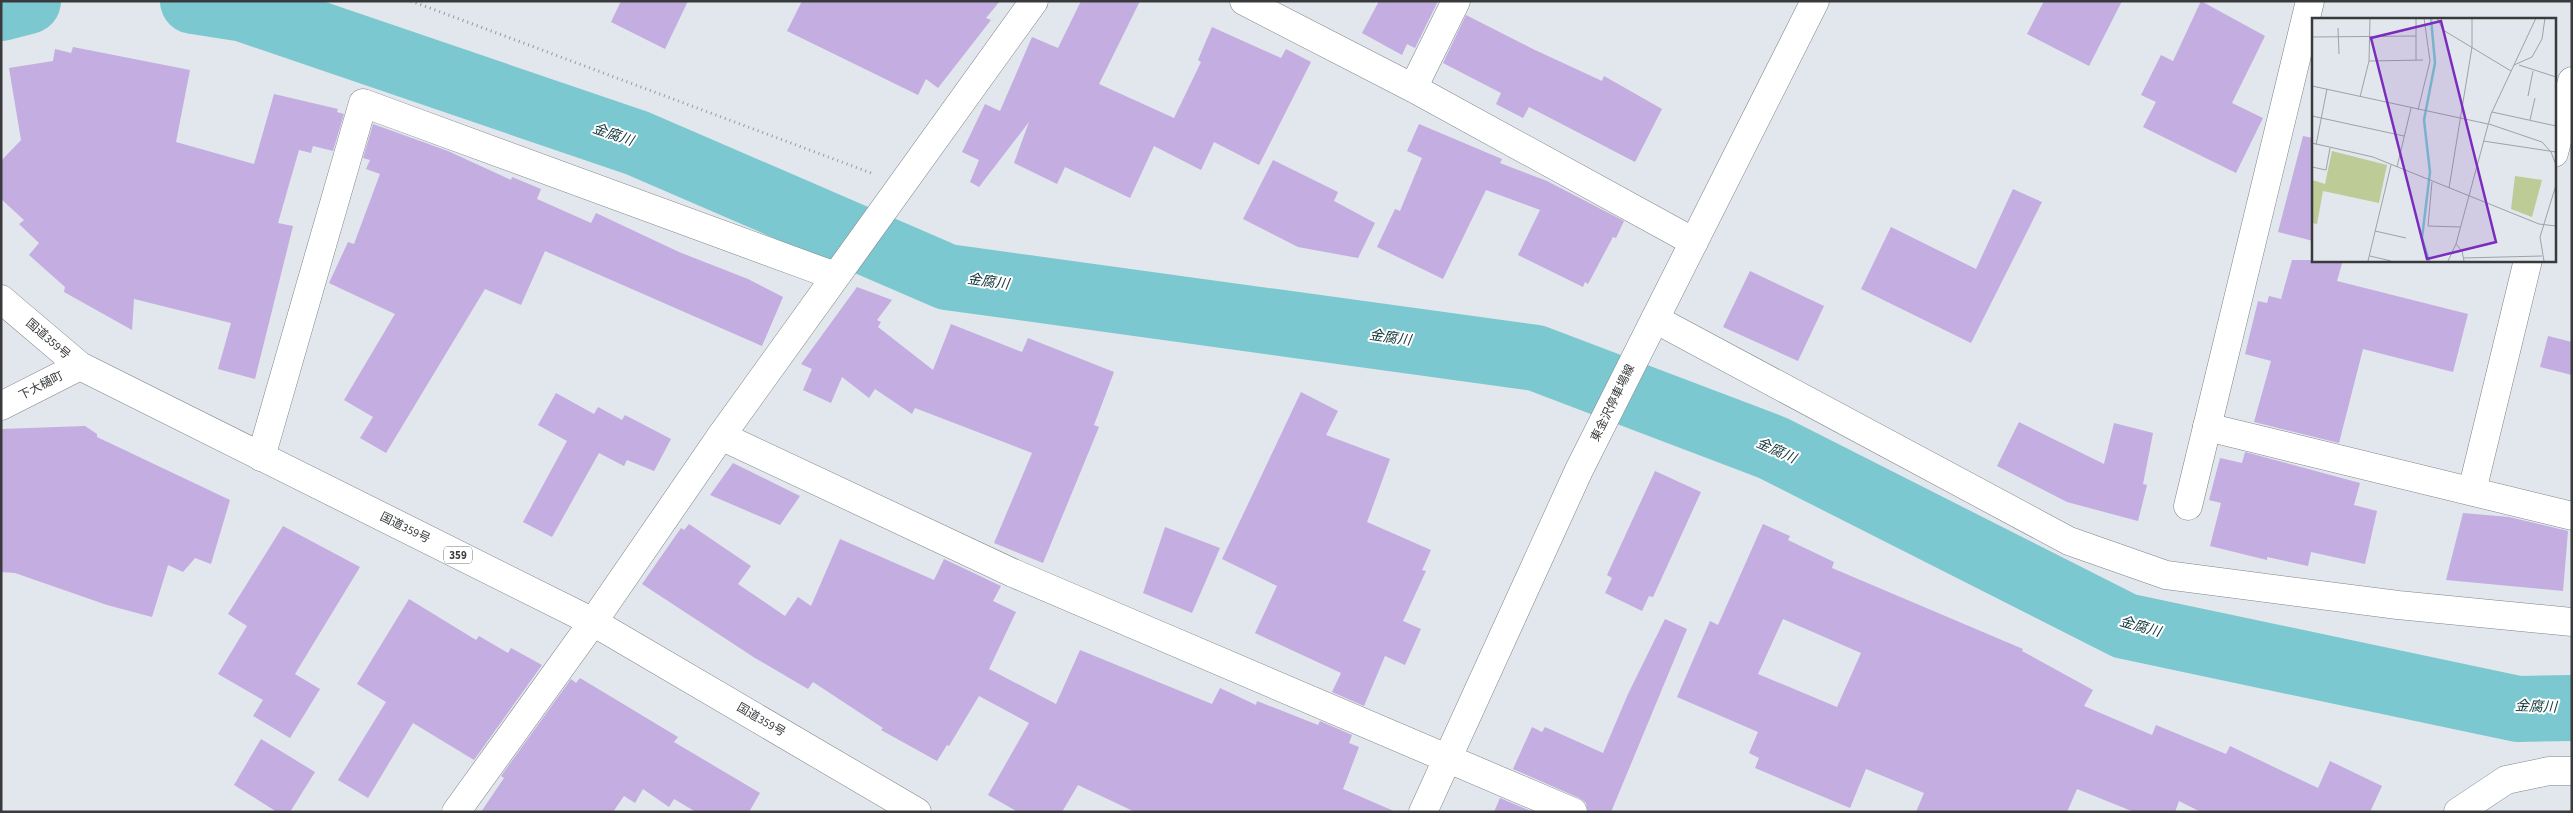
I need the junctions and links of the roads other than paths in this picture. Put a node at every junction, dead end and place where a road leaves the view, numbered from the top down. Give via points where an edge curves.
1 (1034, 1) edge
2 (1244, 1) edge
3 (1456, 1) edge
4 (1815, 1) edge
5 (2310, 1) edge
6 (2572, 82) edge
7 (1412, 88) junction
8 (2556, 146) edge
9 (1694, 242) junction
10 (2528, 261) edge
11 (838, 272) junction
12 (1, 299) edge
13 (1650, 329) junction
14 (80, 366) junction
15 (1, 406) edge
16 (2207, 427) junction
17 (721, 436) junction
18 (261, 457) junction
19 (2472, 492) junction
20 (2188, 506) dead end
21 (2572, 516) edge
22 (593, 622) junction
23 (2572, 622) edge
24 (1447, 759) junction
25 (2572, 771) edge
26 (912, 810) edge
27 (456, 812) edge
28 (1423, 812) edge
29 (1573, 812) edge
30 (2458, 812) edge

1 - 11 main road
2 - 7 main road
3 - 7 main road
4 - 9 main road, 東金沢停車場線
5 - 16 main road
6 - 8 main road
7 - 9 main road
9 - 13 main road, 東金沢停車場線
10 - 19 main road
11 - 17 main road
11 - 18 main road via 363,103
12 - 14 main road, 国道359号 / 359
13 - 23 main road via 2069,541 2166,575 2389,604
13 - 24 main road, 東金沢停車場線 via 1579,470
14 - 15 main road, 下大樋町
14 - 18 main road, 国道359号 / 359
16 - 19 main road
16 - 20 main road
17 - 22 main road
17 - 24 main road via 1013,572
18 - 22 main road, 国道359号 / 359
19 - 21 main road
22 - 26 main road, 国道359号 / 359
22 - 27 main road
24 - 28 main road, 東金沢停車場線
24 - 29 main road
25 - 30 main road via 2549,771 2506,780

